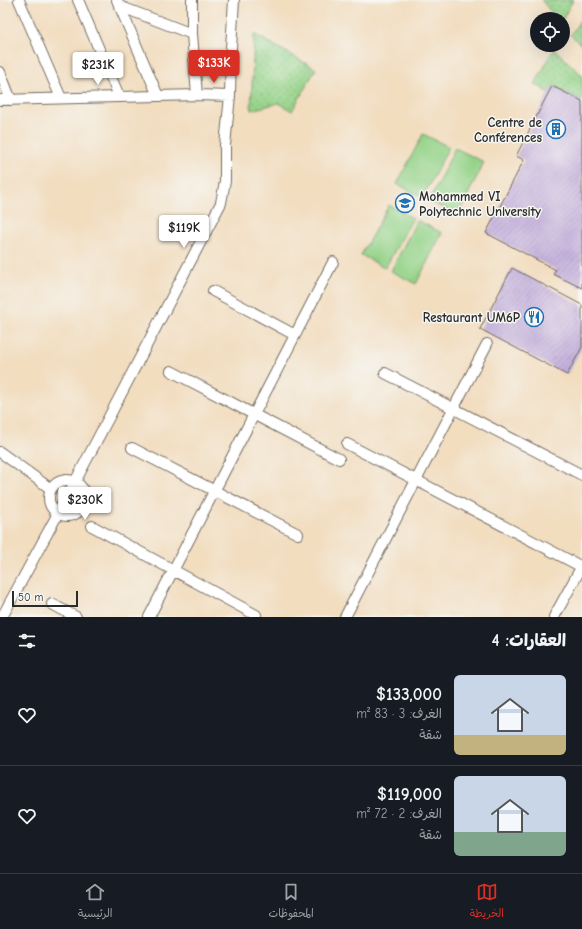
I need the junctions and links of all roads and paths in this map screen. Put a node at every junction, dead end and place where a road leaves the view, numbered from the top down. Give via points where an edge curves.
1 (20, 0) edge
2 (78, 0) edge
3 (192, 0) edge
4 (234, 0) edge
5 (118, 3) edge
6 (192, 34) junction
7 (0, 72) edge
8 (197, 95) junction
9 (119, 96) junction
10 (158, 96) junction
11 (230, 96) junction
12 (61, 98) junction
13 (0, 100) edge
14 (11, 100) junction
15 (334, 262) dead end
16 (213, 291) dead end
17 (295, 335) junction
18 (487, 344) dead end
19 (171, 371) dead end
20 (384, 373) dead end
21 (454, 409) junction
22 (254, 414) junction
23 (347, 444) dead end
24 (132, 448) dead end
25 (0, 452) edge
26 (339, 459) dead end
27 (582, 475) edge
28 (416, 480) junction
29 (75, 482) junction
30 (51, 489) junction
31 (214, 491) junction
32 (58, 514) junction
33 (92, 526) dead end
34 (298, 534) dead end
35 (582, 566) edge
36 (173, 570) junction
37 (52, 604) dead end
38 (256, 615) dead end
39 (2, 617) edge
40 (76, 617) edge
41 (149, 617) edge
42 (345, 617) edge
43 (554, 617) edge

1 - 12 street
2 - 9 street
3 - 6 street
4 - 11 street
5 - 6 street
5 - 10 street
6 - 8 street
7 - 14 street
8 - 10 street
8 - 11 street
9 - 10 street
9 - 12 street
11 - 29 street via 225,145 225,181 220,203
12 - 14 street
13 - 14 street
15 - 17 street
16 - 17 street
17 - 22 street
18 - 21 street
19 - 22 street
20 - 21 street
21 - 27 street
21 - 28 street
22 - 26 street
22 - 31 street
23 - 28 street
24 - 31 street
25 - 30 street
28 - 35 street
28 - 42 street
29 - 30 street via 62,480
29 - 32 street
29 - 32 street via 85,495 83,506 69,516
30 - 32 street via 48,500
31 - 34 street
31 - 36 street
32 - 39 street
33 - 36 street
35 - 43 street
36 - 38 street
36 - 41 street
37 - 40 street

